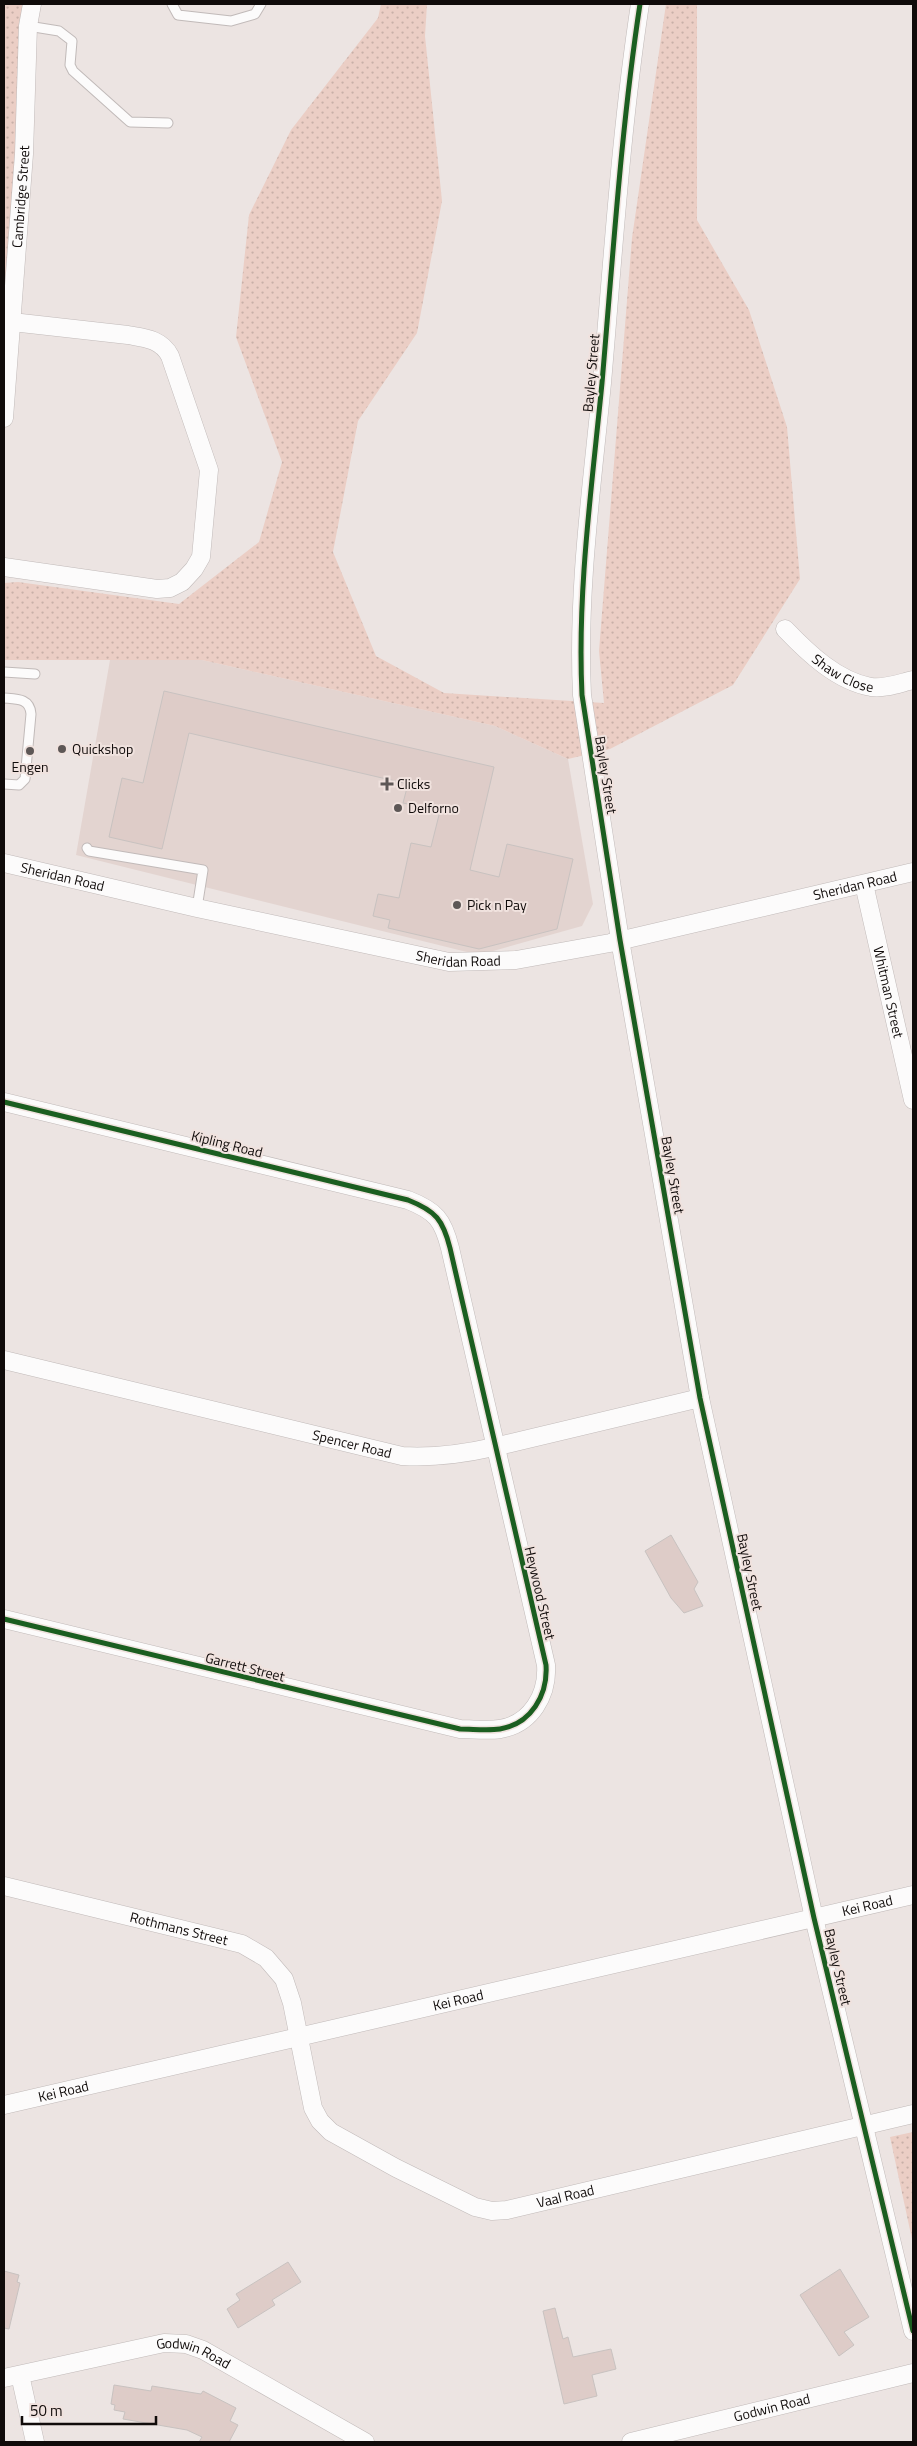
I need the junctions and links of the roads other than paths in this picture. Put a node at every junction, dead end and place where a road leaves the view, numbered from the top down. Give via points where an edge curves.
1 (32, 4) edge
2 (172, 4) edge
3 (261, 4) edge
4 (640, 4) edge
5 (28, 26) junction
6 (168, 122) dead end
7 (12, 322) junction
8 (4, 418) edge
9 (4, 567) edge
10 (785, 629) dead end
11 (4, 672) edge
12 (35, 674) dead end
13 (913, 680) edge
14 (4, 698) edge
15 (4, 784) edge
16 (87, 848) dead end
17 (4, 863) edge
18 (913, 872) edge
19 (864, 884) junction
20 (197, 908) junction
21 (620, 940) junction
22 (913, 1100) edge
23 (4, 1102) edge
24 (439, 1219) joint
25 (4, 1360) edge
26 (700, 1398) junction
27 (494, 1447) junction
28 (4, 1619) edge
29 (535, 1708) joint
30 (4, 1886) edge
31 (913, 1895) edge
32 (814, 1918) junction
33 (298, 2037) junction
34 (4, 2105) edge
35 (913, 2114) edge
36 (864, 2125) junction
37 (913, 2331) edge
38 (913, 2373) edge
39 (12, 2377) edge
40 (653, 2440) edge
41 (35, 2442) edge
42 (366, 2442) edge
43 (631, 2442) edge

1 - 5 street, Cambridge Street
2 - 3 lane via 178,15 231,21 255,14
4 - 21 street, Bayley Street via 630,71 594,467 581,661 582,695
5 - 6 lane via 65,34 72,41 70,64 73,71 130,122
5 - 7 street, Cambridge Street via 24,154
7 - 8 street, Cambridge Street
7 - 9 street via 128,335 160,344 170,356 209,470 200,557 191,572 176,585 158,589
10 - 13 street, Shaw Close via 811,656 853,680 871,687 887,687
11 - 12 lane
14 - 15 lane via 26,701 30,714 25,780 19,784
16 - 20 lane via 89,851 203,870
17 - 20 street, Sheridan Road
18 - 19 street, Sheridan Road
19 - 21 street, Sheridan Road
19 - 22 street, Whitman Street
20 - 21 street, Sheridan Road via 450,962 516,960
21 - 26 street, Bayley Street
23 - 24 street, Kipling Road via 408,1200
24 - 27 street, Heywood Street via 450,1248
25 - 27 street, Spencer Road via 402,1456 436,1457
26 - 27 street, Spencer Road
26 - 32 street, Bayley Street
27 - 29 street, Heywood Street via 546,1665 547,1678
28 - 29 street, Garrett Street via 460,1729 512,1726
30 - 33 street, Rothmans Street via 249,1947 266,1958 284,1979
31 - 32 street, Kei Road
32 - 33 street, Kei Road
32 - 36 street, Bayley Street
33 - 34 street, Kei Road
33 - 36 street, Vaal Road via 313,2108 326,2126 396,2168 483,2210 507,2210
35 - 36 street, Vaal Road
36 - 37 street, Bayley Street
38 - 40 street, Godwin Road
39 - 41 street
39 - 42 street, Godwin Road via 164,2343 186,2344 204,2350
40 - 43 street, Godwin Road

